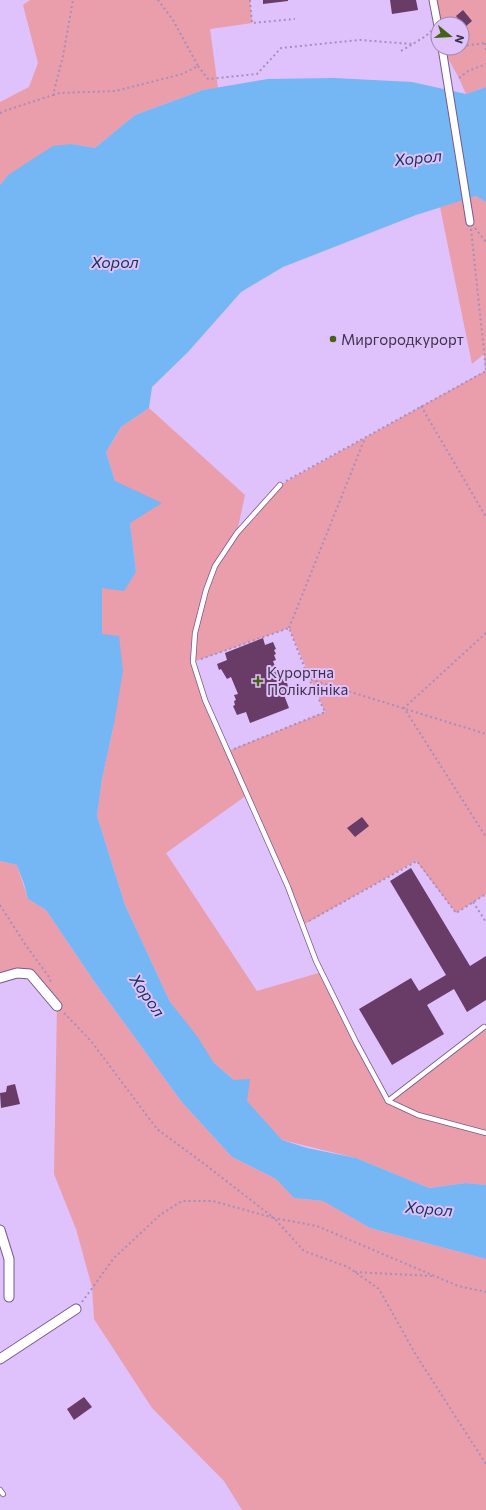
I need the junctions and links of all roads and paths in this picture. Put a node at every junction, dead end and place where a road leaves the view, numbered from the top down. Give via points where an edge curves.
1 (73, 0) edge
2 (158, 0) edge
3 (250, 0) edge
4 (433, 0) edge
5 (436, 16) edge
6 (295, 19) dead end
7 (430, 32) edge
8 (485, 43) edge
9 (412, 44) junction
10 (470, 45) edge
11 (486, 50) edge
12 (401, 51) dead end
13 (443, 56) edge
14 (486, 64) edge
15 (198, 66) junction
16 (459, 78) dead end
17 (53, 95) junction
18 (0, 113) edge
19 (470, 222) junction
20 (486, 242) edge
21 (486, 371) edge
22 (421, 406) junction
23 (366, 437) junction
24 (280, 485) joint
25 (486, 517) edge
26 (289, 628) junction
27 (486, 633) edge
28 (193, 662) junction
29 (309, 679) junction
30 (404, 708) junction
31 (486, 734) edge
32 (228, 751) junction
33 (486, 837) edge
34 (486, 894) edge
35 (473, 902) junction
36 (0, 905) edge
37 (486, 922) edge
38 (303, 925) junction
39 (0, 978) edge
40 (51, 984) dead end
41 (57, 1006) joint
42 (484, 1027) dead end
43 (388, 1101) junction
44 (486, 1133) edge
45 (274, 1218) junction
46 (0, 1230) edge
47 (354, 1272) junction
48 (435, 1276) junction
49 (486, 1292) edge
50 (9, 1297) dead end
51 (76, 1309) joint
52 (0, 1359) edge
53 (486, 1464) edge

1 - 17 path
2 - 15 path via 173,20
3 - 6 path via 252,23
4 - 5 street
7 - 9 path
8 - 10 path
8 - 11 path
9 - 12 path
9 - 15 path via 360,40 281,48 257,74 208,79
13 - 19 street
14 - 16 path via 468,71
15 - 17 path via 182,74 116,91
17 - 18 path
19 - 20 path
19 - 21 path
21 - 22 path
22 - 23 path
22 - 25 path
23 - 24 path
23 - 26 path
24 - 28 lane via 237,533 215,566 195,633
26 - 28 path
26 - 29 path
27 - 30 path
28 - 32 lane via 205,700
29 - 30 path
29 - 32 path via 325,712
30 - 31 path
30 - 33 path
32 - 38 lane
34 - 35 path
35 - 37 path
35 - 38 path via 456,913 417,860
36 - 40 path via 49,977
38 - 43 lane via 316,961
39 - 41 street via 17,973 30,974
41 - 45 path via 91,1041 157,1129
42 - 43 lane
43 - 44 lane via 418,1115
45 - 47 path via 304,1251 348,1267
45 - 48 path via 317,1226
45 - 51 path via 213,1201 182,1201 160,1215 114,1258
46 - 50 street via 9,1259
47 - 48 path
47 - 53 path via 379,1289 416,1355
48 - 49 path via 458,1286
51 - 52 street

